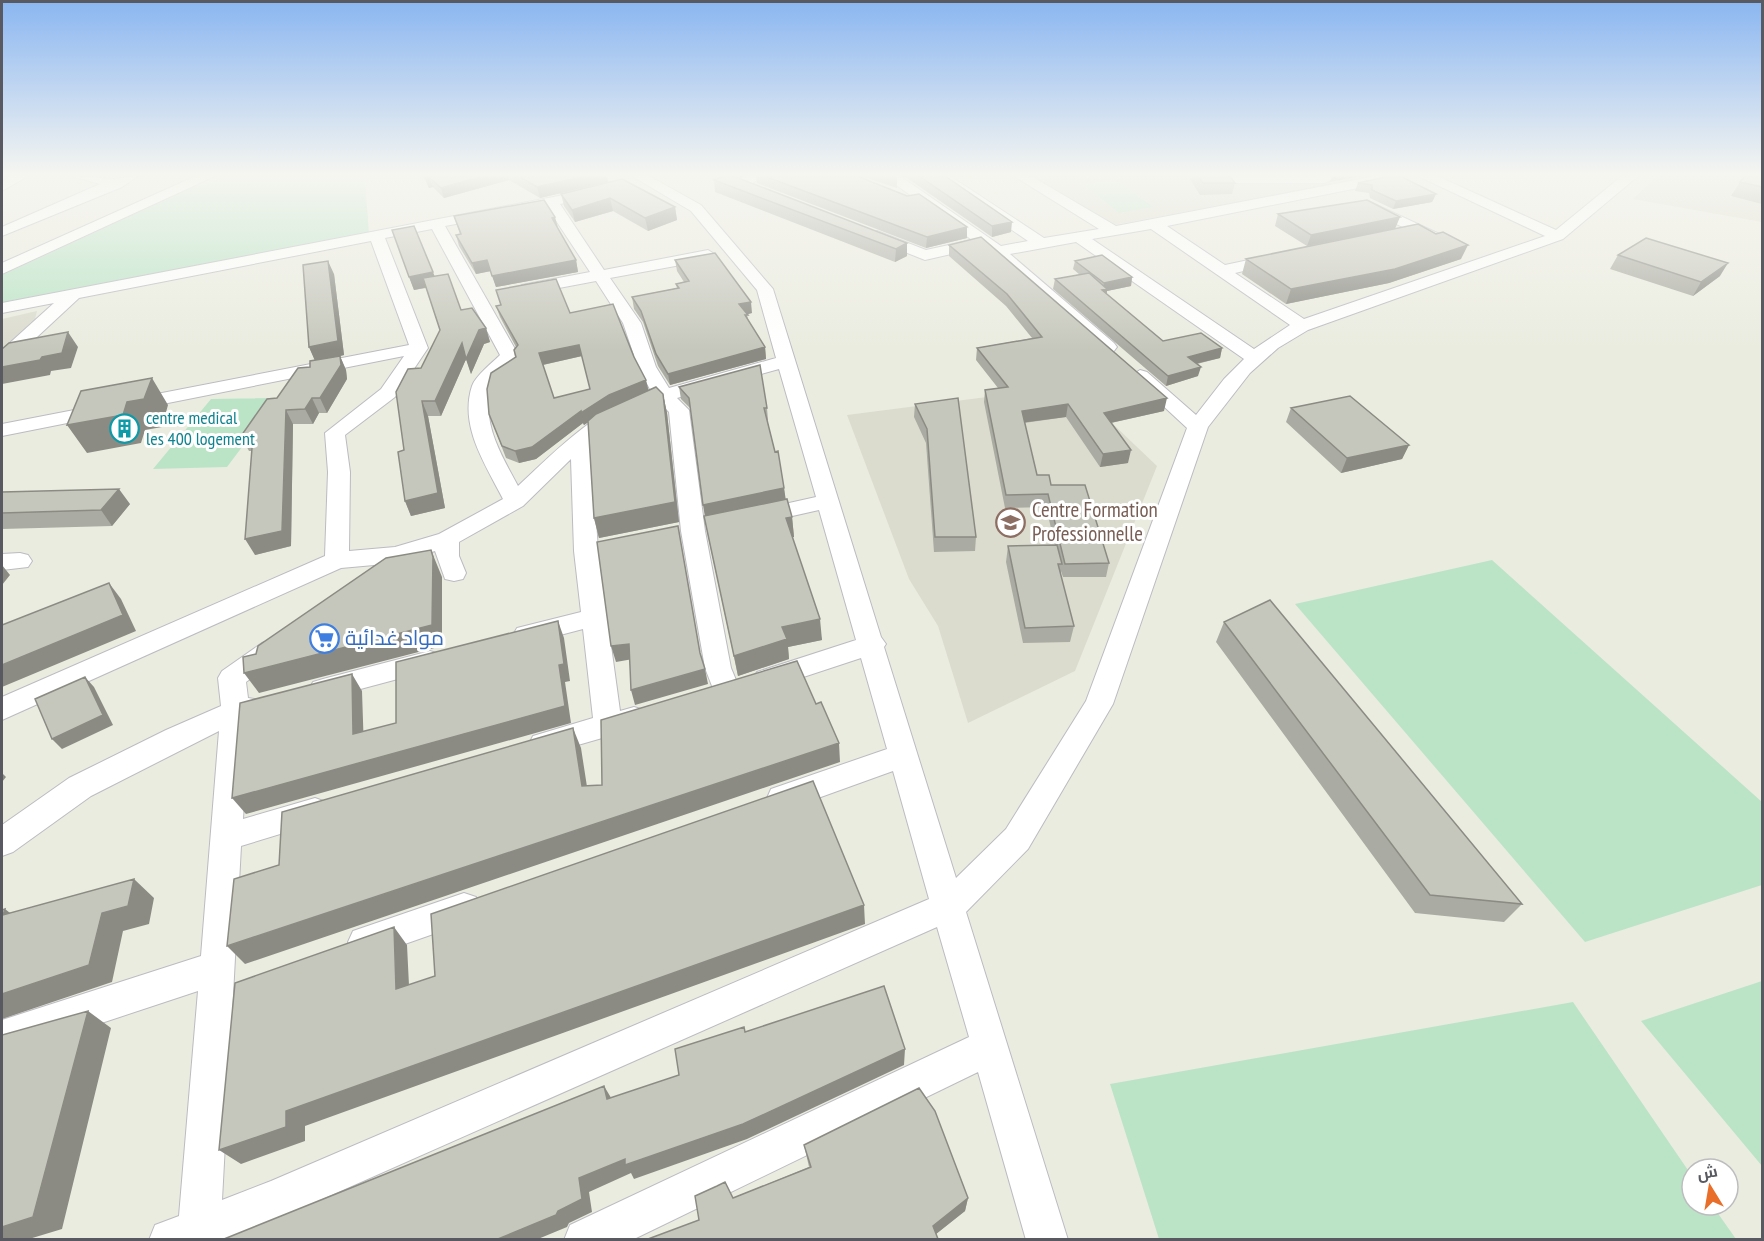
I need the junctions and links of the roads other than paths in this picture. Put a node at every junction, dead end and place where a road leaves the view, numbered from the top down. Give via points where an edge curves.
1 (80, 234) edge
2 (392, 234) edge
3 (442, 234) edge
4 (572, 234) edge
5 (719, 234) edge
6 (870, 234) edge
7 (974, 234) edge
8 (1027, 234) edge
9 (1092, 234) edge
10 (1168, 234) edge
11 (1405, 234) edge
12 (1430, 234) edge
13 (1553, 234) edge
14 (1561, 234) edge
15 (1400, 235) edge
16 (1077, 236) junction
17 (1558, 236) junction
18 (377, 237) junction
19 (1039, 242) junction
20 (992, 246) junction
21 (734, 250) junction
22 (1288, 257) edge
23 (1484, 261) junction
24 (2, 269) edge
25 (1221, 271) junction
26 (599, 275) junction
27 (78, 291) junction
28 (478, 298) junction
29 (2, 308) edge
30 (1302, 326) junction
31 (419, 348) junction
32 (1255, 358) junction
33 (2, 359) edge
34 (787, 361) junction
35 (664, 396) junction
36 (1198, 427) junction
37 (2, 430) edge
38 (581, 438) junction
39 (515, 501) junction
40 (830, 501) junction
41 (739, 521) edge
42 (447, 539) junction
43 (418, 548) junction
44 (337, 560) junction
45 (454, 573) dead end
46 (369, 582) edge
47 (595, 617) junction
48 (290, 637) edge
49 (505, 641) edge
50 (873, 644) junction
51 (449, 656) edge
52 (302, 694) edge
53 (268, 703) edge
54 (2, 708) edge
55 (662, 710) edge
56 (235, 712) junction
57 (608, 725) junction
58 (518, 752) edge
59 (905, 755) junction
60 (338, 804) edge
61 (758, 806) edge
62 (226, 837) junction
63 (2, 842) edge
64 (486, 900) edge
65 (950, 906) junction
66 (339, 951) edge
67 (216, 981) junction
68 (249, 982) edge
69 (2, 1038) edge
70 (991, 1046) junction
71 (184, 1234) edge
72 (585, 1239) edge
73 (1047, 1239) edge

1 - 24 street
2 - 18 street
3 - 28 street
4 - 26 street
5 - 21 street
6 - 20 street via 925,255
7 - 20 street
8 - 19 street
9 - 16 street
10 - 25 street
11 - 15 street
12 - 23 street
13 - 17 street
14 - 17 street
16 - 19 street
16 - 32 street
17 - 23 street
18 - 27 street
18 - 31 street
19 - 20 street
20 - 36 street
21 - 26 street
21 - 34 street via 765,289
22 - 25 street
23 - 30 street
25 - 30 street
26 - 28 street
26 - 35 street via 632,323 646,367
27 - 29 street
27 - 33 street
28 - 39 street via 510,356 482,385 479,417 485,444
30 - 32 street via 1286,333
31 - 37 street
31 - 44 street via 388,393 335,433 339,472
32 - 36 street via 1210,407
34 - 35 street
34 - 40 street
35 - 38 street via 634,406
35 - 50 street via 679,410 694,530 718,668 716,695
36 - 65 street via 1099,704 1017,839
38 - 39 street
38 - 47 street via 597,549
39 - 42 street
40 - 41 street
40 - 50 street
42 - 43 street
42 - 45 street via 447,556
43 - 44 street via 396,555
43 - 46 street
44 - 54 street
47 - 49 street
47 - 57 street
48 - 56 street via 232,678
50 - 59 street
51 - 52 street
53 - 56 street
55 - 57 street
56 - 62 street
56 - 63 street via 80,787
57 - 58 street
59 - 61 street
59 - 65 street
60 - 62 street
62 - 67 street
64 - 66 street
65 - 70 street
65 - 71 street via 275,1200
67 - 68 street
67 - 69 street
67 - 71 street
70 - 72 street
70 - 73 street

